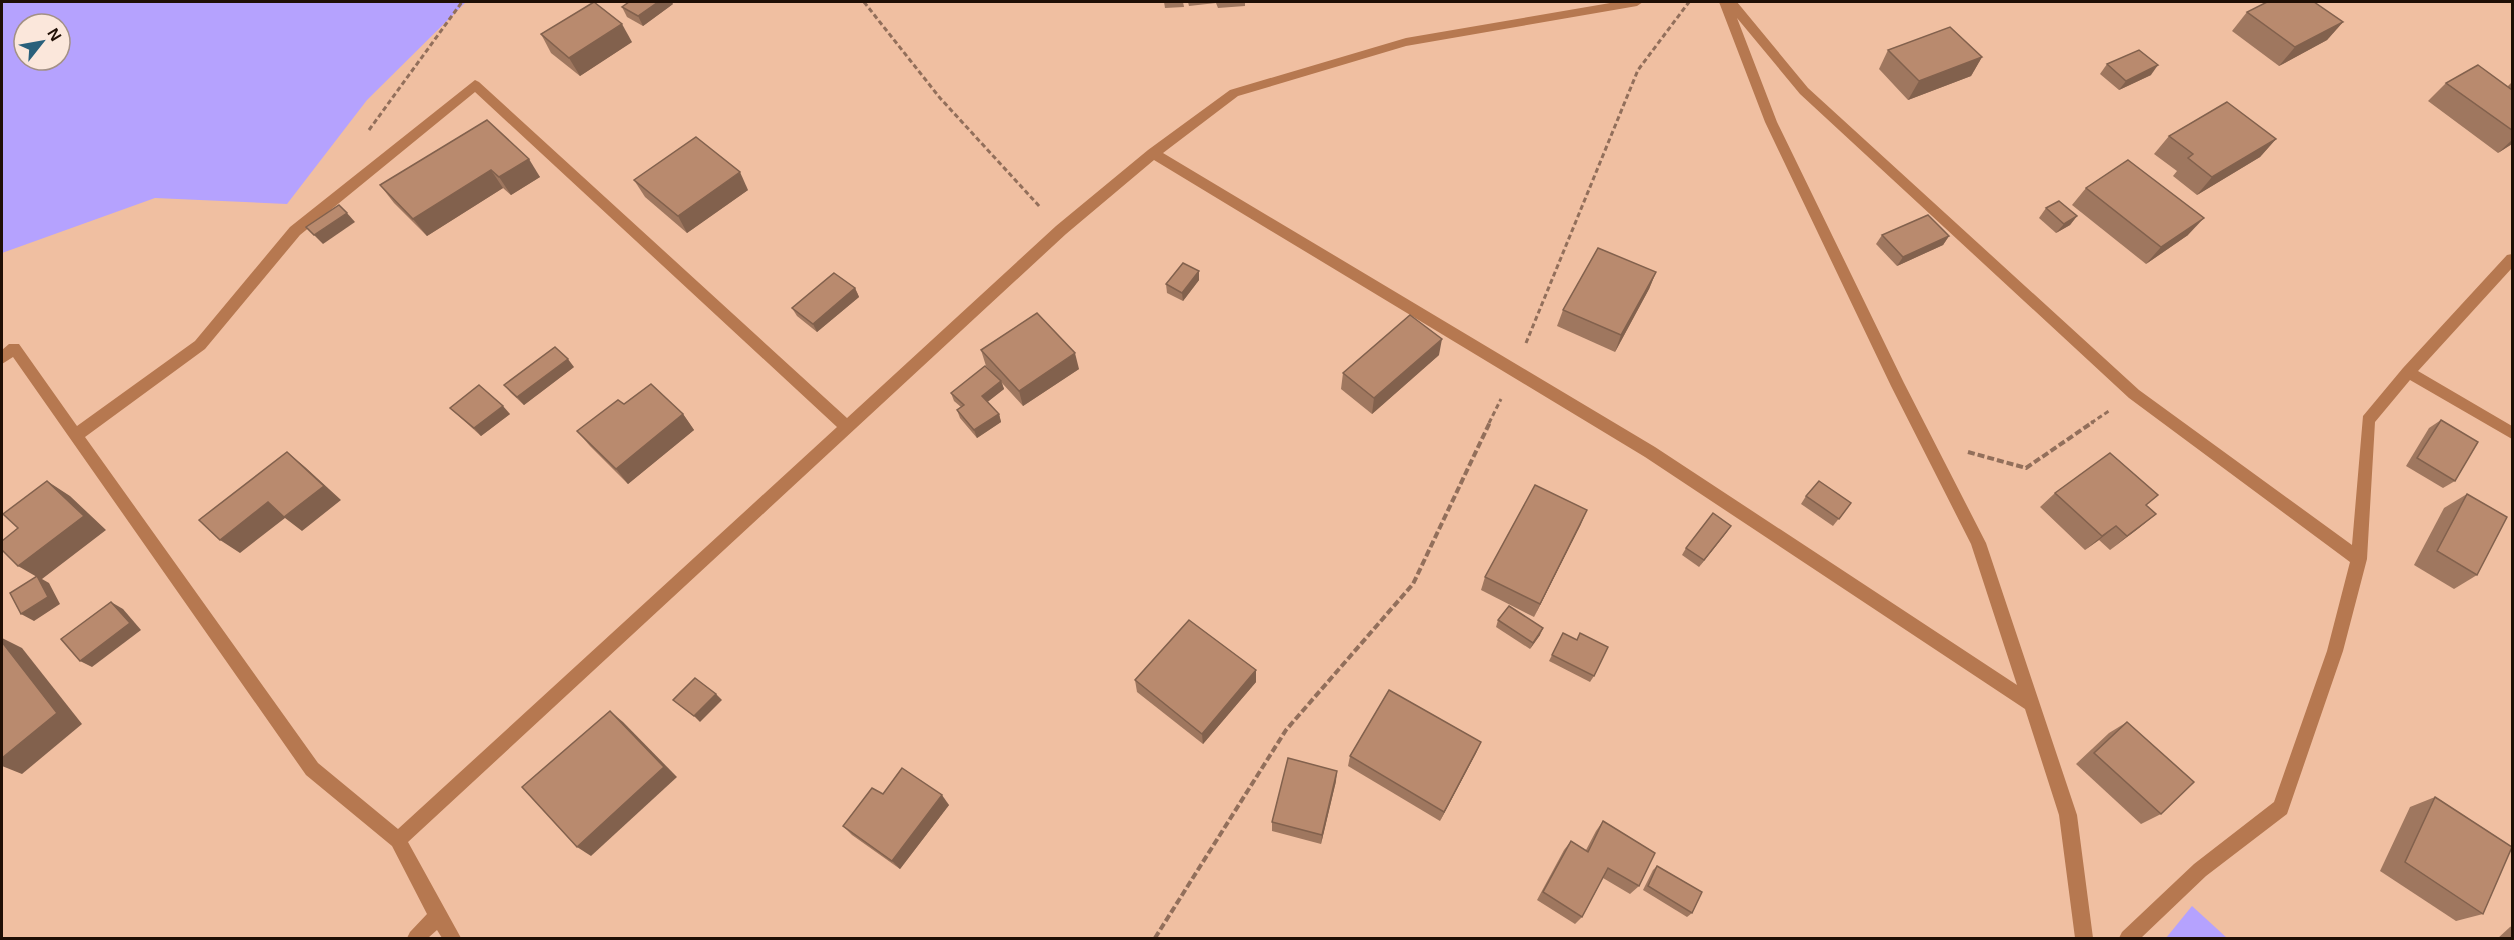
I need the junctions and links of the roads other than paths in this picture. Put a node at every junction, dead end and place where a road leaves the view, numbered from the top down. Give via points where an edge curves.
1 (1637, 2) edge
2 (1725, 2) edge
3 (1731, 2) edge
4 (1153, 153) junction
5 (2512, 259) edge
6 (2, 358) edge
7 (2408, 372) junction
8 (847, 427) junction
9 (2512, 433) edge
10 (76, 435) junction
11 (2359, 559) junction
12 (2031, 704) junction
13 (398, 840) junction
14 (438, 916) junction
15 (416, 939) edge
16 (452, 939) edge
17 (2084, 939) edge
18 (2128, 939) edge

1 - 4 street via 1406,42 1234,93
2 - 12 street via 1771,122 1978,543
3 - 11 street via 1804,90 2134,394
4 - 8 street via 1060,230
4 - 12 street via 1650,452
5 - 7 street
6 - 10 street via 14,348
7 - 9 street
7 - 11 street via 2368,420
8 - 10 street via 475,85 295,231 200,345
8 - 13 street
10 - 13 street via 312,770
11 - 18 street via 2335,651 2281,808 2200,870
12 - 17 street via 2068,815
13 - 14 street
14 - 15 street
14 - 16 street

